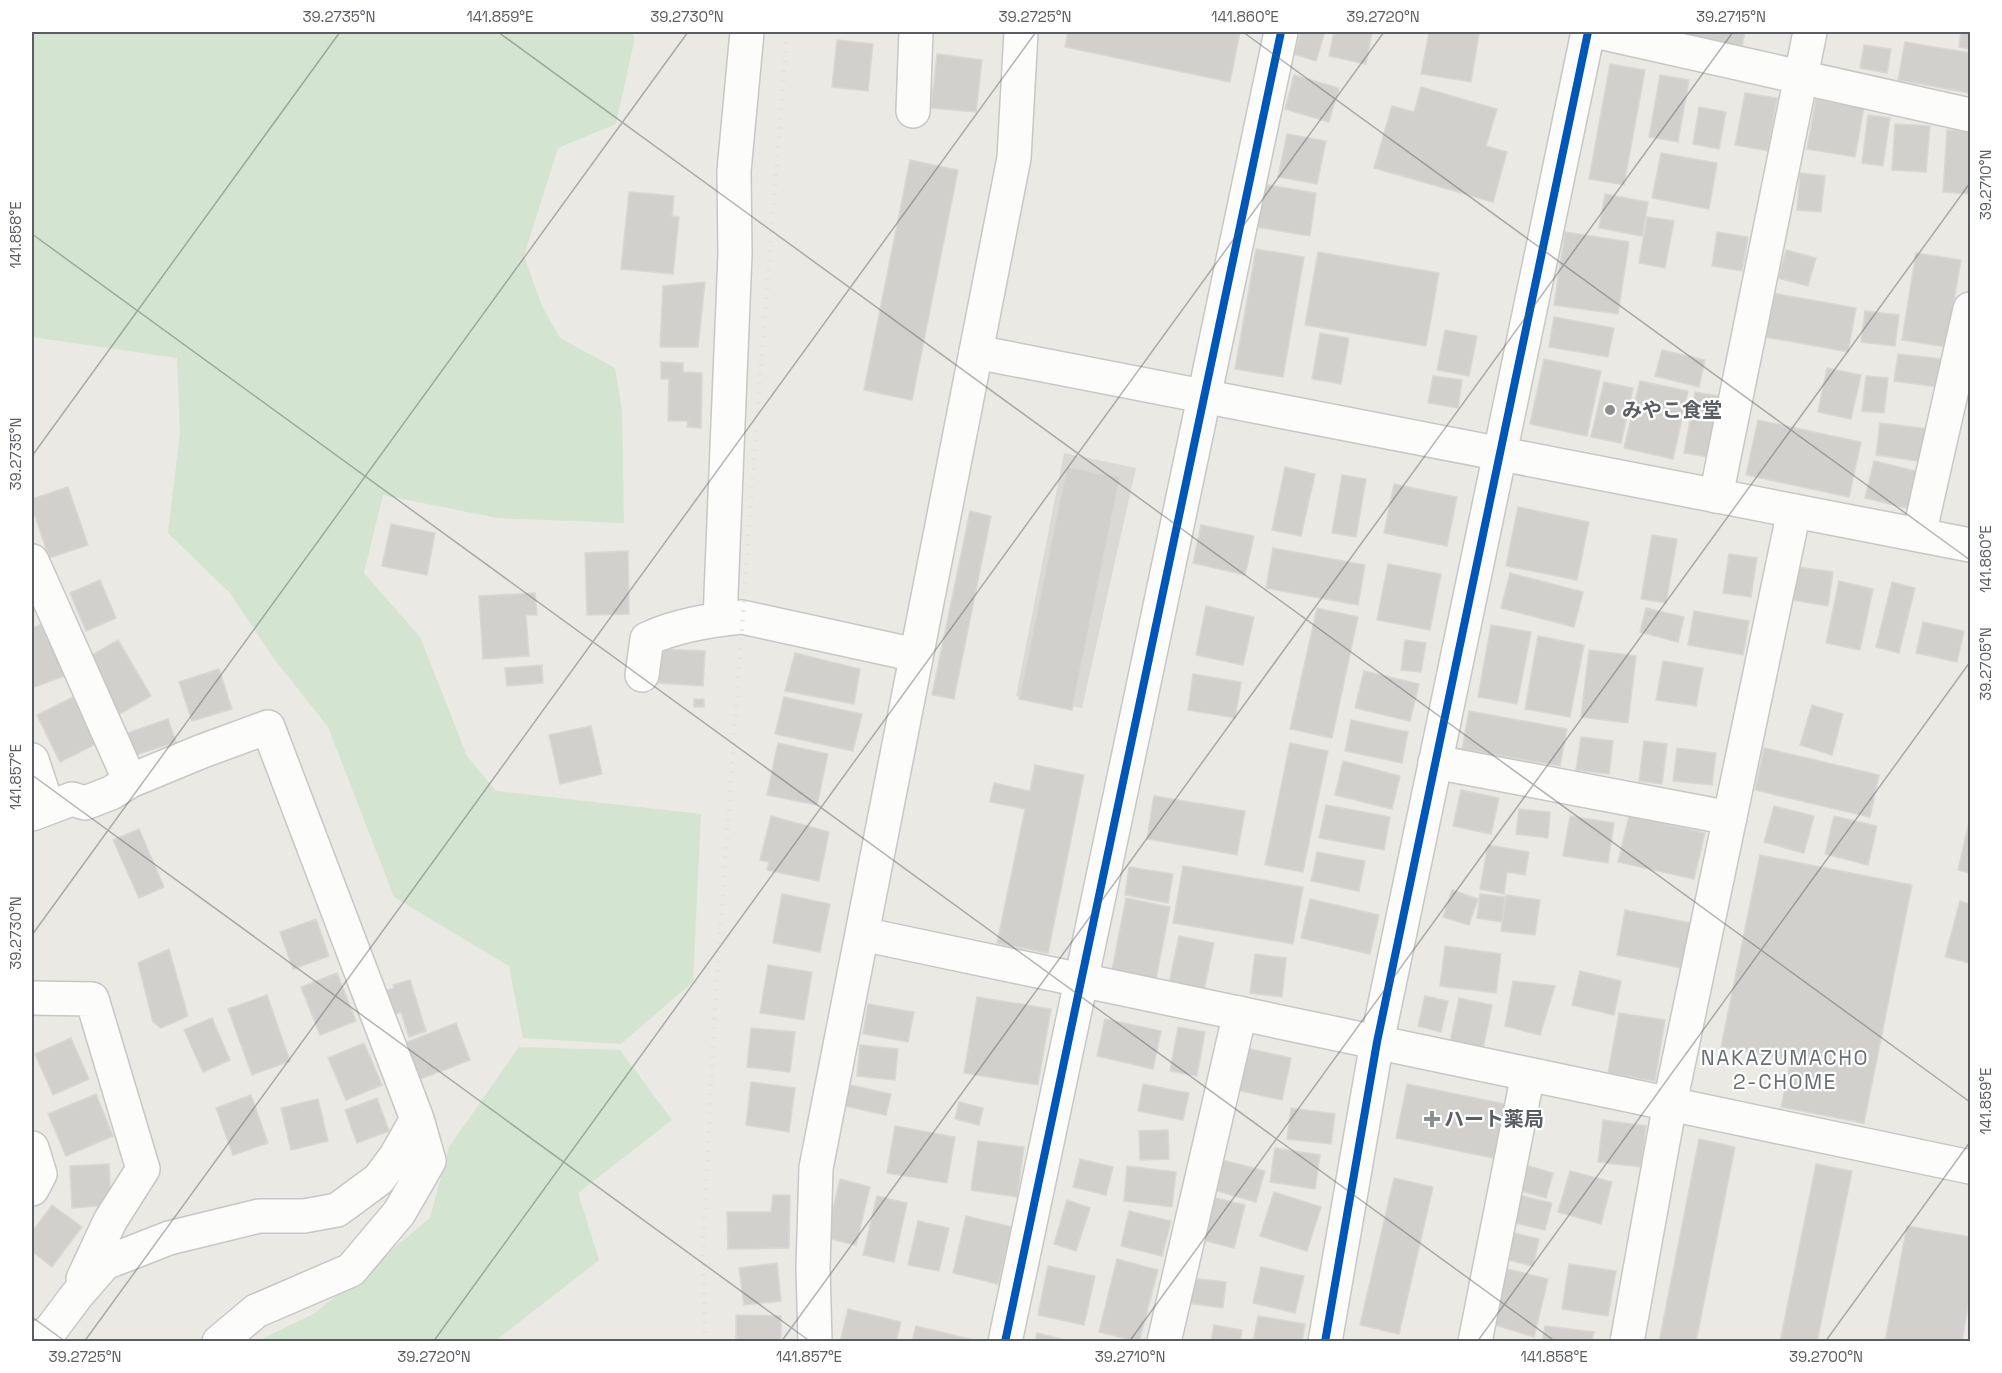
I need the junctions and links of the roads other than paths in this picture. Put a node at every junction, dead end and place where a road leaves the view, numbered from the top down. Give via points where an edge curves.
1 (747, 32) edge
2 (916, 32) edge
3 (1021, 32) edge
4 (1281, 32) edge
5 (1588, 32) edge
6 (1599, 32) edge
7 (1810, 32) edge
8 (1801, 77) junction
9 (913, 111) dead end
10 (1971, 115) edge
11 (1971, 309) edge
12 (976, 352) junction
13 (1204, 396) junction
14 (1500, 453) junction
15 (1716, 496) junction
16 (1794, 511) junction
17 (1919, 535) junction
18 (1971, 545) edge
19 (32, 561) edge
20 (720, 619) junction
21 (916, 655) junction
22 (642, 675) dead end
23 (32, 760) edge
24 (1435, 762) junction
25 (130, 781) junction
26 (40, 811) edge
27 (1730, 818) junction
28 (862, 934) junction
29 (1081, 980) junction
30 (32, 998) edge
31 (1240, 1013) junction
32 (1377, 1042) junction
33 (1527, 1074) junction
34 (1670, 1103) junction
35 (417, 1119) junction
36 (32, 1148) edge
37 (1971, 1167) edge
38 (32, 1189) edge
39 (77, 1295) junction
40 (32, 1341) edge
41 (219, 1341) edge
42 (815, 1341) edge
43 (1005, 1341) edge
44 (1164, 1341) edge
45 (1324, 1341) edge
46 (1475, 1341) edge
47 (1627, 1341) edge

1 - 20 street via 734,171 735,265
2 - 9 street
3 - 12 street via 1014,158
4 - 13 street
5 - 14 street
6 - 8 street
7 - 8 street
8 - 10 street
8 - 15 street
11 - 17 street
12 - 13 street
12 - 21 street
13 - 14 street
13 - 29 street
14 - 15 street
14 - 24 street
15 - 16 street
16 - 17 street
16 - 27 street
17 - 18 street
19 - 25 street
20 - 21 street via 742,617
20 - 22 street via 647,639
21 - 28 street
23 - 26 street
24 - 27 street
24 - 32 street
25 - 26 street via 85,803 72,799
25 - 35 street via 268,728
27 - 34 street
28 - 29 street
28 - 42 street via 816,1168
29 - 31 street
29 - 43 street
30 - 39 street via 92,999 143,1169 110,1221
31 - 32 street
31 - 44 street
32 - 33 street
32 - 45 street
33 - 34 street
33 - 46 street
34 - 37 street
34 - 47 street
35 - 39 street via 379,1179 337,1210 304,1216 260,1215 169,1238 105,1263
35 - 41 street via 429,1161 399,1213 351,1270 256,1311
36 - 38 street via 40,1174
39 - 40 street via 50,1331

